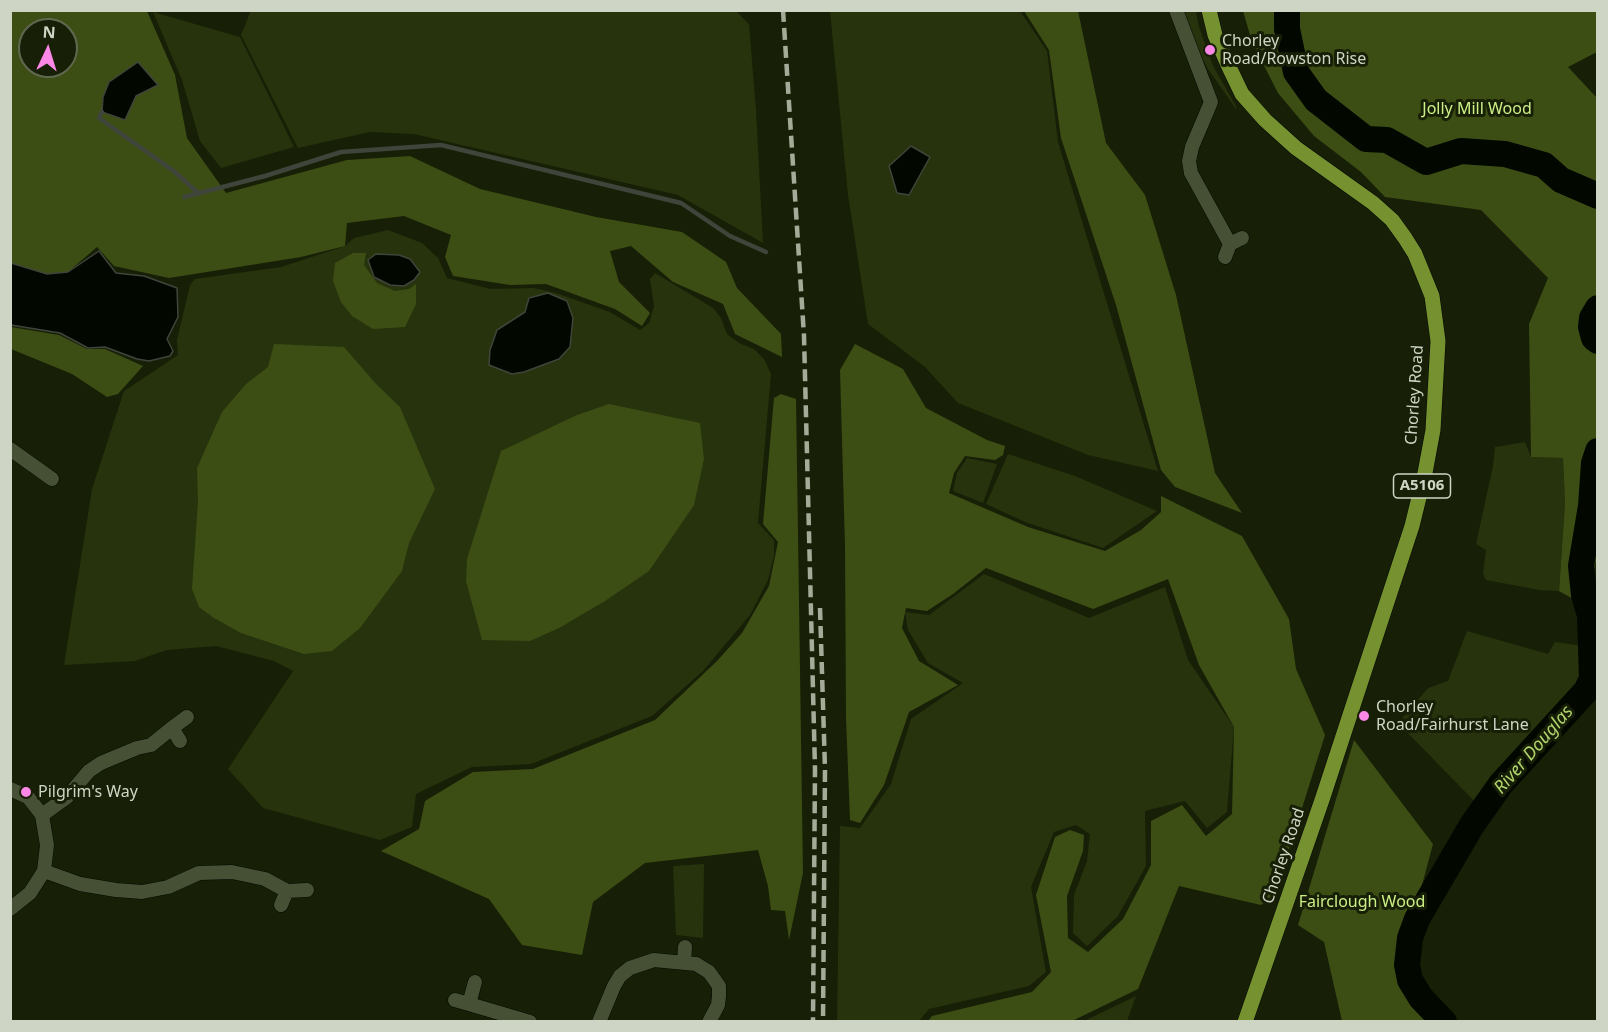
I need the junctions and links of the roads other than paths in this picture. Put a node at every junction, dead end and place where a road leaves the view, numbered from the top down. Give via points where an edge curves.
1 (1176, 10) edge
2 (1209, 10) edge
3 (1232, 247) dead end
4 (10, 449) edge
5 (52, 479) dead end
6 (187, 717) dead end
7 (172, 728) junction
8 (180, 741) dead end
9 (10, 789) edge
10 (42, 815) junction
11 (44, 872) junction
12 (307, 890) dead end
13 (287, 891) junction
14 (281, 905) dead end
15 (10, 909) edge
16 (685, 947) dead end
17 (684, 963) junction
18 (475, 982) dead end
19 (455, 1000) dead end
20 (469, 1004) junction
21 (530, 1022) edge
22 (599, 1022) edge
23 (710, 1022) edge
24 (1245, 1022) edge

1 - 3 street via 1211,102 1191,147 1191,172
2 - 24 main road, Chorley Road / A5106 via 1215,35 1242,94 1296,148 1374,203 1405,238 1432,296 1438,341 1433,430 1412,526
4 - 5 street via 32,473
6 - 7 street
7 - 8 street
7 - 10 street via 151,745 89,771 67,797
9 - 10 street via 28,797
10 - 11 street via 47,845
11 - 13 street via 80,884 142,892 168,887 199,873 232,872 265,879
11 - 15 street via 30,893
12 - 13 street
13 - 14 street
16 - 17 street
17 - 22 street via 654,960 630,968 614,986
17 - 23 street via 703,967 715,978 718,1005
18 - 20 street
19 - 20 street
20 - 21 street

